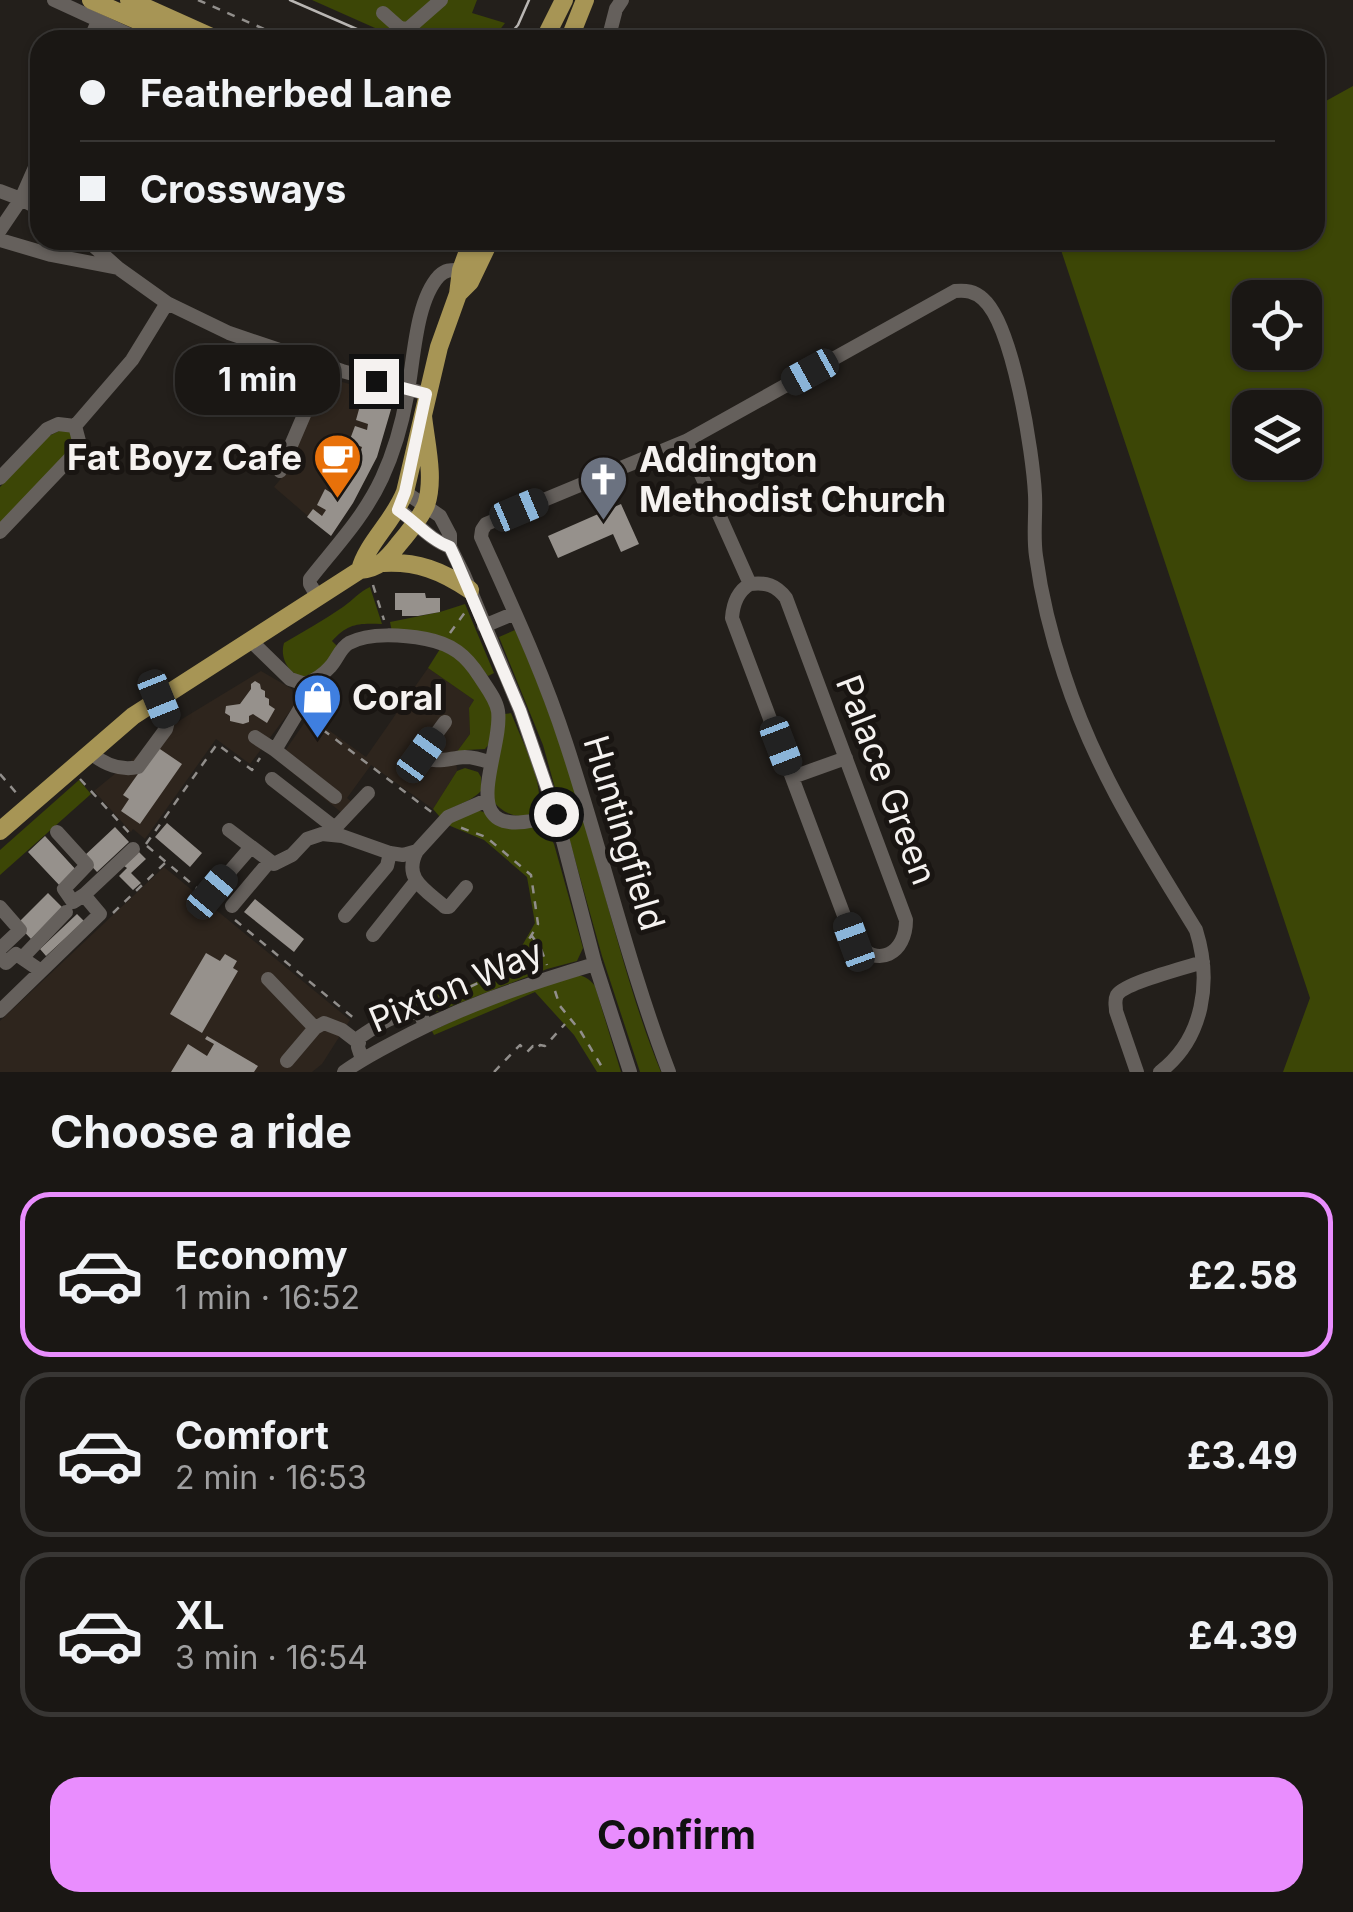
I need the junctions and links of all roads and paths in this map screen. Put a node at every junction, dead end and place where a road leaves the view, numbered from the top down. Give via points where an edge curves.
1 (54, 0) edge
2 (91, 0) edge
3 (129, 0) edge
4 (198, 0) edge
5 (440, 0) edge
6 (585, 0) edge
7 (622, 0) edge
8 (560, 6) edge
9 (383, 13) dead end
10 (98, 21) junction
11 (94, 30) edge
12 (118, 30) edge
13 (159, 30) edge
14 (196, 30) edge
15 (266, 30) edge
16 (549, 30) edge
17 (573, 30) edge
18 (611, 30) edge
19 (30, 179) edge
20 (0, 190) edge
21 (22, 198) junction
22 (30, 203) edge
23 (0, 230) edge
24 (0, 240) edge
25 (30, 249) edge
26 (34, 250) edge
27 (98, 250) edge
28 (464, 250) edge
29 (485, 250) edge
30 (118, 268) junction
31 (461, 270) junction
32 (458, 294) junction
33 (167, 303) junction
34 (321, 364) junction
35 (418, 392) junction
36 (423, 416) junction
37 (76, 426) junction
38 (686, 440) junction
39 (280, 470) dead end
40 (0, 478) edge
41 (402, 501) junction
42 (421, 513) junction
43 (0, 532) edge
44 (383, 562) junction
45 (366, 576) junction
46 (750, 584) junction
47 (472, 595) junction
48 (318, 596) junction
49 (515, 613) junction
50 (484, 626) junction
51 (389, 637) junction
52 (250, 640) junction
53 (444, 642) junction
54 (305, 684) junction
55 (159, 699) junction
56 (298, 711) junction
57 (445, 722) dead end
58 (266, 744) junction
59 (91, 753) junction
60 (846, 758) junction
61 (492, 763) junction
62 (0, 774) edge
63 (793, 777) junction
64 (272, 779) dead end
65 (14, 791) dead end
66 (368, 793) dead end
67 (335, 797) dead end
68 (487, 800) junction
69 (556, 814) junction
70 (443, 822) junction
71 (229, 830) dead end
72 (0, 831) edge
73 (334, 831) junction
74 (57, 832) dead end
75 (139, 847) joint
76 (251, 847) junction
77 (418, 851) junction
78 (390, 853) junction
79 (166, 862) dead end
80 (269, 862) junction
81 (416, 881) junction
82 (466, 887) dead end
83 (212, 892) dead end
84 (84, 895) junction
85 (232, 906) dead end
86 (0, 907) edge
87 (66, 912) dead end
88 (100, 914) junction
89 (345, 916) dead end
90 (374, 935) dead end
91 (531, 935) junction
92 (0, 949) edge
93 (0, 958) edge
94 (22, 958) junction
95 (1203, 962) junction
96 (595, 964) junction
97 (548, 969) dead end
98 (41, 971) junction
99 (268, 978) dead end
100 (553, 984) dead end
101 (0, 1011) edge
102 (412, 1011) junction
103 (565, 1024) dead end
104 (425, 1025) junction
105 (315, 1028) junction
106 (359, 1042) junction
107 (362, 1059) junction
108 (287, 1061) dead end
109 (344, 1072) edge
110 (494, 1072) edge
111 (605, 1072) edge
112 (630, 1072) edge
113 (669, 1072) edge
114 (1137, 1072) edge
115 (1160, 1072) edge

1 - 10 street
2 - 13 main road
3 - 14 main road
4 - 15 path
5 - 9 street via 409,28
6 - 17 main road
7 - 18 street
8 - 16 main road
10 - 11 street
10 - 12 street
19 - 21 street
20 - 21 street
21 - 22 street
21 - 23 street
24 - 25 street
26 - 30 street
27 - 30 street
28 - 31 main road
29 - 32 main road
30 - 33 street
31 - 32 main road
31 - 35 street via 447,270 431,290 420,324
32 - 35 main road
33 - 34 street
33 - 37 street via 132,360
34 - 35 street
34 - 39 street
35 - 36 main road
35 - 48 street via 380,482 310,579
36 - 41 main road
36 - 42 main road via 430,479
37 - 40 street via 47,429
37 - 43 street via 76,452
38 - 46 street
38 - 49 street, Huntingfield via 486,524 482,537
38 - 95 street, Huntingfield via 955,291 986,301 1012,356 1022,401 1036,554 1063,671 1105,776 1196,930
41 - 42 street
41 - 45 main road via 363,558
42 - 44 main road
42 - 47 street via 440,516
44 - 45 main road
44 - 47 main road via 442,572
45 - 48 main road
45 - 51 path
46 - 60 street, Palace Green via 769,584 786,598
46 - 63 street, Palace Green via 732,618
47 - 50 street
47 - 53 path
48 - 52 main road
49 - 50 street
49 - 113 street, Huntingfield via 564,738
50 - 69 street
51 - 53 street
51 - 54 street via 350,642
52 - 54 street via 290,679
52 - 55 main road
53 - 61 street via 466,658 496,702
54 - 56 street
55 - 59 main road
55 - 59 street via 166,728 138,766 114,766
56 - 58 street
56 - 70 path
57 - 61 street via 421,756
58 - 67 street
58 - 75 path via 252,770 217,744
59 - 72 main road
60 - 63 street
60 - 63 street, Palace Green via 906,920 905,937 893,953 869,954 854,942
61 - 68 street
62 - 65 path
64 - 73 street
66 - 73 street
68 - 69 street via 502,820
68 - 70 street
69 - 96 street
70 - 77 street
70 - 91 path via 486,837 531,876 538,924
71 - 76 street
73 - 78 street
73 - 80 street
74 - 84 street via 87,865 64,889 73,902
75 - 84 street
76 - 80 street
76 - 83 street
77 - 78 street
77 - 81 street
78 - 89 street
79 - 88 path via 112,914
80 - 85 street
81 - 82 street via 445,907
81 - 90 street
84 - 88 street
86 - 92 street via 20,930
87 - 94 street
88 - 98 street
91 - 97 path
91 - 102 path via 512,968 412,1003
93 - 94 street
94 - 98 street
95 - 114 street via 1118,995
95 - 115 street via 1204,989 1192,1035
96 - 104 street, Pixton Way via 510,989
96 - 112 street
98 - 101 street
99 - 105 street
100 - 111 path via 560,1006
102 - 104 street
102 - 106 street
103 - 110 path via 545,1046 528,1052 520,1045
104 - 107 street, Pixton Way
105 - 106 street via 329,1024
105 - 108 street
106 - 107 street
107 - 109 street, Pixton Way

